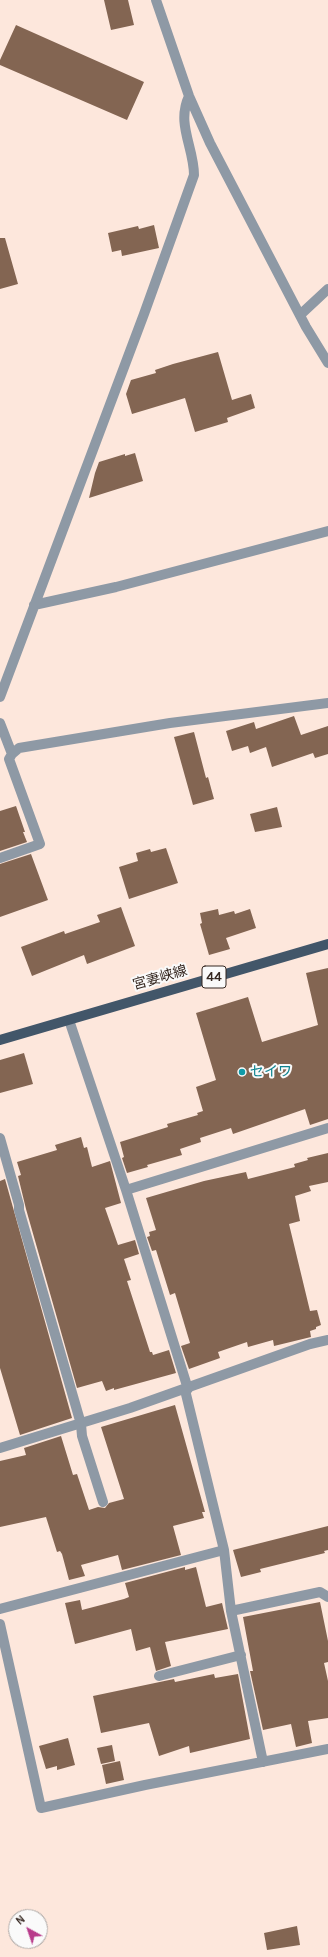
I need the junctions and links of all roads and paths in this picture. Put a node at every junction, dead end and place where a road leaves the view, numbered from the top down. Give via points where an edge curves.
1 (156, 0) edge
2 (188, 96) junction
3 (328, 289) edge
4 (300, 315) junction
5 (328, 363) edge
6 (328, 531) edge
7 (34, 605) junction
8 (0, 697) edge
9 (328, 703) edge
10 (0, 723) edge
11 (7, 757) edge
12 (0, 858) edge
13 (328, 944) edge
14 (69, 1020) junction
15 (0, 1040) edge
16 (328, 1128) edge
17 (0, 1138) edge
18 (126, 1190) junction
19 (328, 1340) edge
20 (187, 1389) junction
21 (81, 1424) junction
22 (0, 1448) edge
23 (103, 1502) dead end
24 (224, 1550) junction
25 (328, 1597) edge
26 (0, 1609) edge
27 (231, 1611) junction
28 (0, 1624) edge
29 (241, 1655) junction
30 (159, 1676) dead end
31 (328, 1749) edge
32 (263, 1762) junction

1 - 2 street
2 - 4 street
2 - 7 street via 183,118 194,164 194,175
3 - 4 street
4 - 5 street
6 - 7 street via 116,587
7 - 8 street
9 - 11 street via 147,726 19,748
10 - 11 street
11 - 12 street via 40,844
13 - 14 main road, 宮妻峡線 / 44
14 - 15 main road, 宮妻峡線 / 44
14 - 18 street
16 - 18 street
17 - 21 street
18 - 20 street
19 - 20 street via 310,1344
20 - 21 street
20 - 24 street
21 - 22 street
21 - 23 street via 82,1436
24 - 26 street
24 - 27 street
25 - 27 street via 320,1592
27 - 29 street
28 - 32 street via 42,1808
29 - 30 street
29 - 32 street
31 - 32 street

